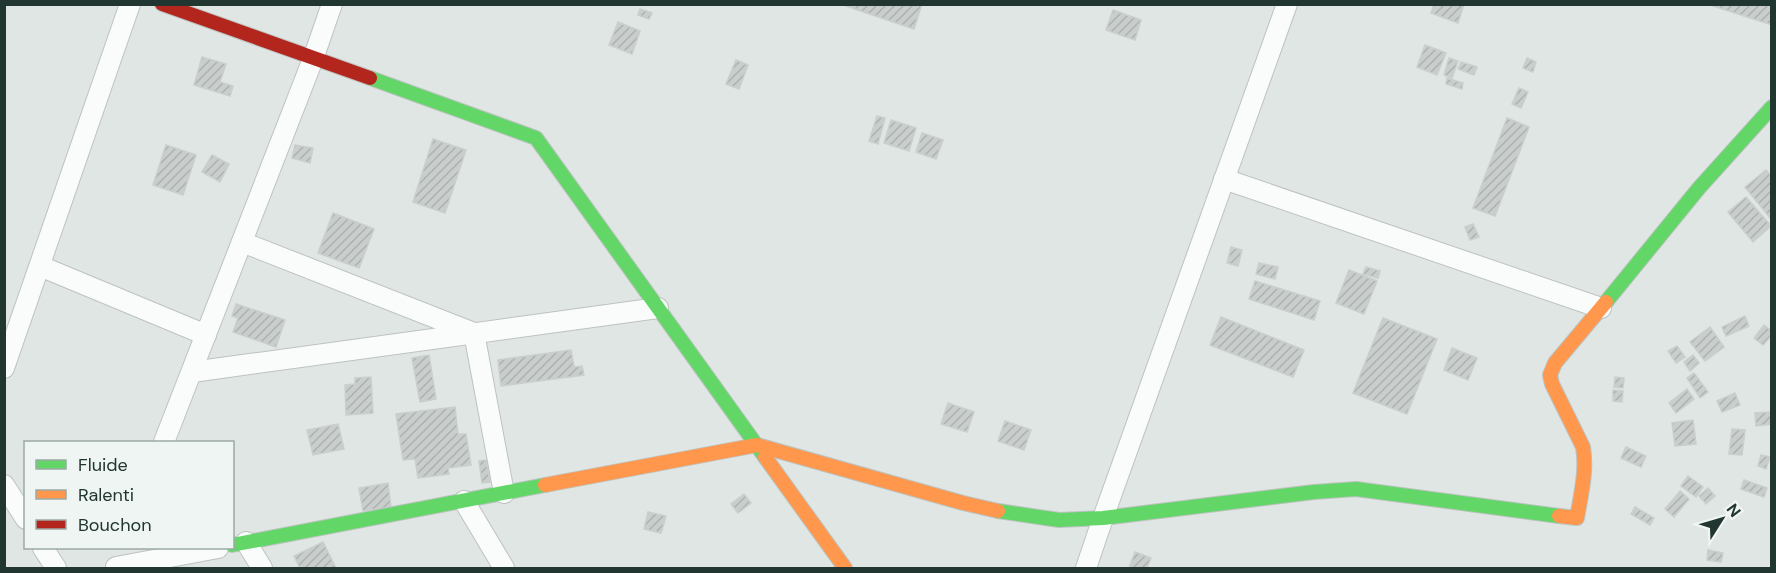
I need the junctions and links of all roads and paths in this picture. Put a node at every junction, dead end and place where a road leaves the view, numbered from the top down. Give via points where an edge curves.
1 (130, 4) edge
2 (162, 4) edge
3 (332, 4) edge
4 (1287, 4) edge
5 (313, 58) junction
6 (1772, 107) edge
7 (1224, 179) junction
8 (242, 242) junction
9 (40, 266) junction
10 (658, 308) junction
11 (1601, 308) junction
12 (474, 333) junction
13 (206, 335) junction
14 (4, 368) edge
15 (192, 372) junction
16 (164, 441) edge
17 (757, 445) junction
18 (4, 485) edge
19 (504, 493) junction
20 (464, 501) junction
21 (24, 516) edge
22 (1103, 518) junction
23 (239, 543) edge
24 (44, 549) edge
25 (124, 549) edge
26 (213, 549) edge
27 (56, 568) edge
28 (116, 568) edge
29 (262, 568) edge
30 (504, 568) edge
31 (845, 568) edge
32 (1086, 568) edge

1 - 9 street
2 - 5 street
3 - 5 street
4 - 7 street
5 - 8 street
5 - 10 street via 536,138
6 - 11 street via 1699,188
7 - 11 street
7 - 22 street
8 - 12 street
8 - 13 street
9 - 13 street
9 - 14 street
10 - 12 street
10 - 17 street
11 - 22 street via 1555,363 1550,375 1585,456 1577,518 1356,489
12 - 15 street
12 - 19 street
13 - 15 street
15 - 16 street
17 - 19 street
17 - 22 street via 1013,514 1059,520
17 - 31 street
18 - 21 street
19 - 20 street
20 - 23 street
20 - 30 street
22 - 32 street
23 - 29 street
24 - 27 street
25 - 28 street
26 - 28 street

